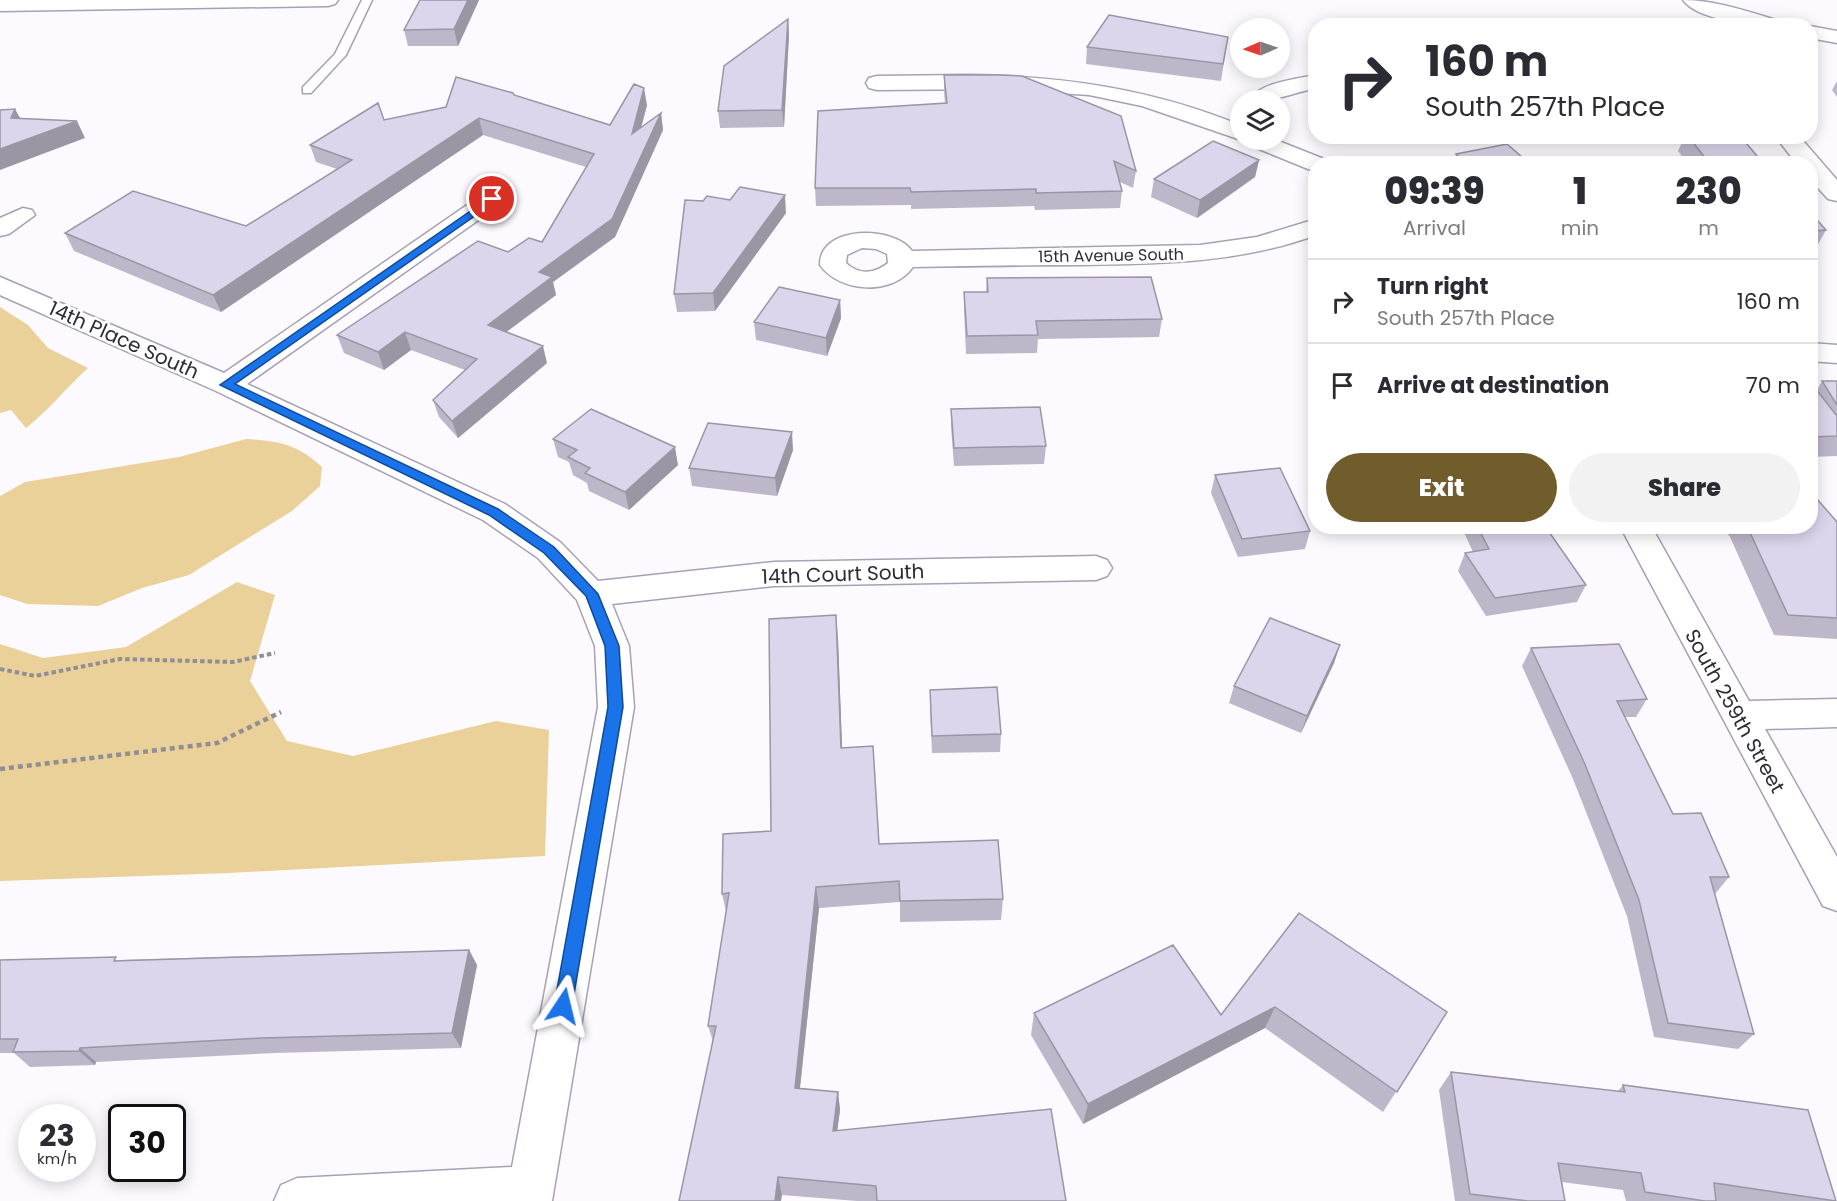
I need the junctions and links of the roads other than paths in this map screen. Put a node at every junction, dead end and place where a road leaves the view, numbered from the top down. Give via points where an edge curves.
1 (328, 0) edge
2 (367, 0) edge
3 (1693, 0) edge
4 (1749, 0) edge
5 (111, 2) edge
6 (0, 5) edge
7 (1744, 18) edge
8 (1763, 18) edge
9 (1818, 33) edge
10 (1837, 37) edge
11 (876, 83) dead end
12 (1308, 83) edge
13 (308, 90) dead end
14 (1282, 90) edge
15 (1230, 114) edge
16 (1213, 122) junction
17 (1230, 129) edge
18 (1793, 144) edge
19 (1282, 150) edge
20 (1803, 156) edge
21 (1308, 161) edge
22 (1818, 173) edge
23 (1837, 194) edge
24 (492, 199) dead end
25 (24, 215) dead end
26 (0, 229) edge
27 (1308, 229) edge
28 (902, 259) dead end
29 (0, 285) edge
30 (1818, 353) edge
31 (1837, 354) edge
32 (226, 385) junction
33 (1639, 534) edge
34 (1096, 568) dead end
35 (591, 594) junction
36 (1837, 712) edge
37 (1737, 715) junction
38 (1837, 894) edge
39 (530, 1195) edge
40 (297, 1201) edge

1 - 5 street
2 - 13 lane via 340,55
3 - 7 street
4 - 8 street
5 - 6 street
9 - 10 street
11 - 16 street via 1013,82 1078,88 1142,99
12 - 14 street
15 - 16 street
16 - 17 street
18 - 20 street
19 - 21 street
22 - 23 street
24 - 32 street
25 - 26 street
27 - 28 street, 15th Avenue South via 1258,245 1204,253
29 - 32 street, 14th Place South
30 - 31 street
32 - 35 street, 14th Place South via 494,512 549,550
33 - 37 street, South 259th Street
34 - 35 street, 14th Court South via 774,574
35 - 39 street, 14th Place South via 612,646 616,707
36 - 37 street
37 - 38 street, South 259th Street
39 - 40 street

